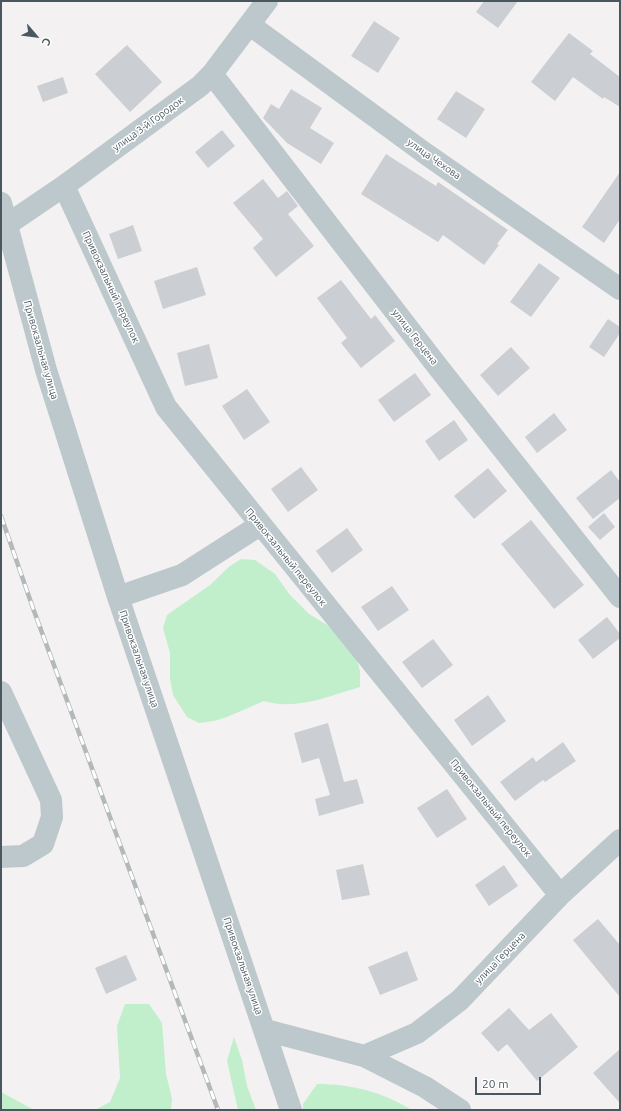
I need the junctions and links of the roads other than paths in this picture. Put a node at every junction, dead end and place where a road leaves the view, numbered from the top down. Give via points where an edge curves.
1 (267, 1) edge
2 (250, 26) junction
3 (212, 74) junction
4 (64, 186) junction
5 (1, 203) edge
6 (8, 224) junction
7 (620, 289) edge
8 (260, 525) junction
9 (620, 597) edge
10 (118, 598) junction
11 (1, 692) edge
12 (620, 840) edge
13 (1, 857) edge
14 (560, 895) junction
15 (265, 1030) junction
16 (364, 1056) junction
17 (291, 1110) edge
18 (460, 1110) edge

1 - 2 street, улица 3-й Городок
2 - 3 street, улица 3-й Городок
2 - 7 street, улица Чехова via 426,154
3 - 4 street, улица 3-й Городок via 200,86
3 - 9 street, улица Герцена
4 - 6 street, улица 3-й Городок
4 - 8 street, Привокзальный переулок via 166,407
5 - 6 street, Привокзальная улица
6 - 10 street, Привокзальная улица via 46,370
8 - 10 street via 182,575
8 - 14 street, Привокзальный переулок
10 - 15 street, Привокзальная улица
11 - 13 street via 51,800 52,816 43,844 23,856
12 - 14 street, улица Герцена
14 - 16 street, улица Герцена via 460,1000 417,1033
15 - 16 street
15 - 17 street, Привокзальная улица
16 - 18 street via 425,1087

